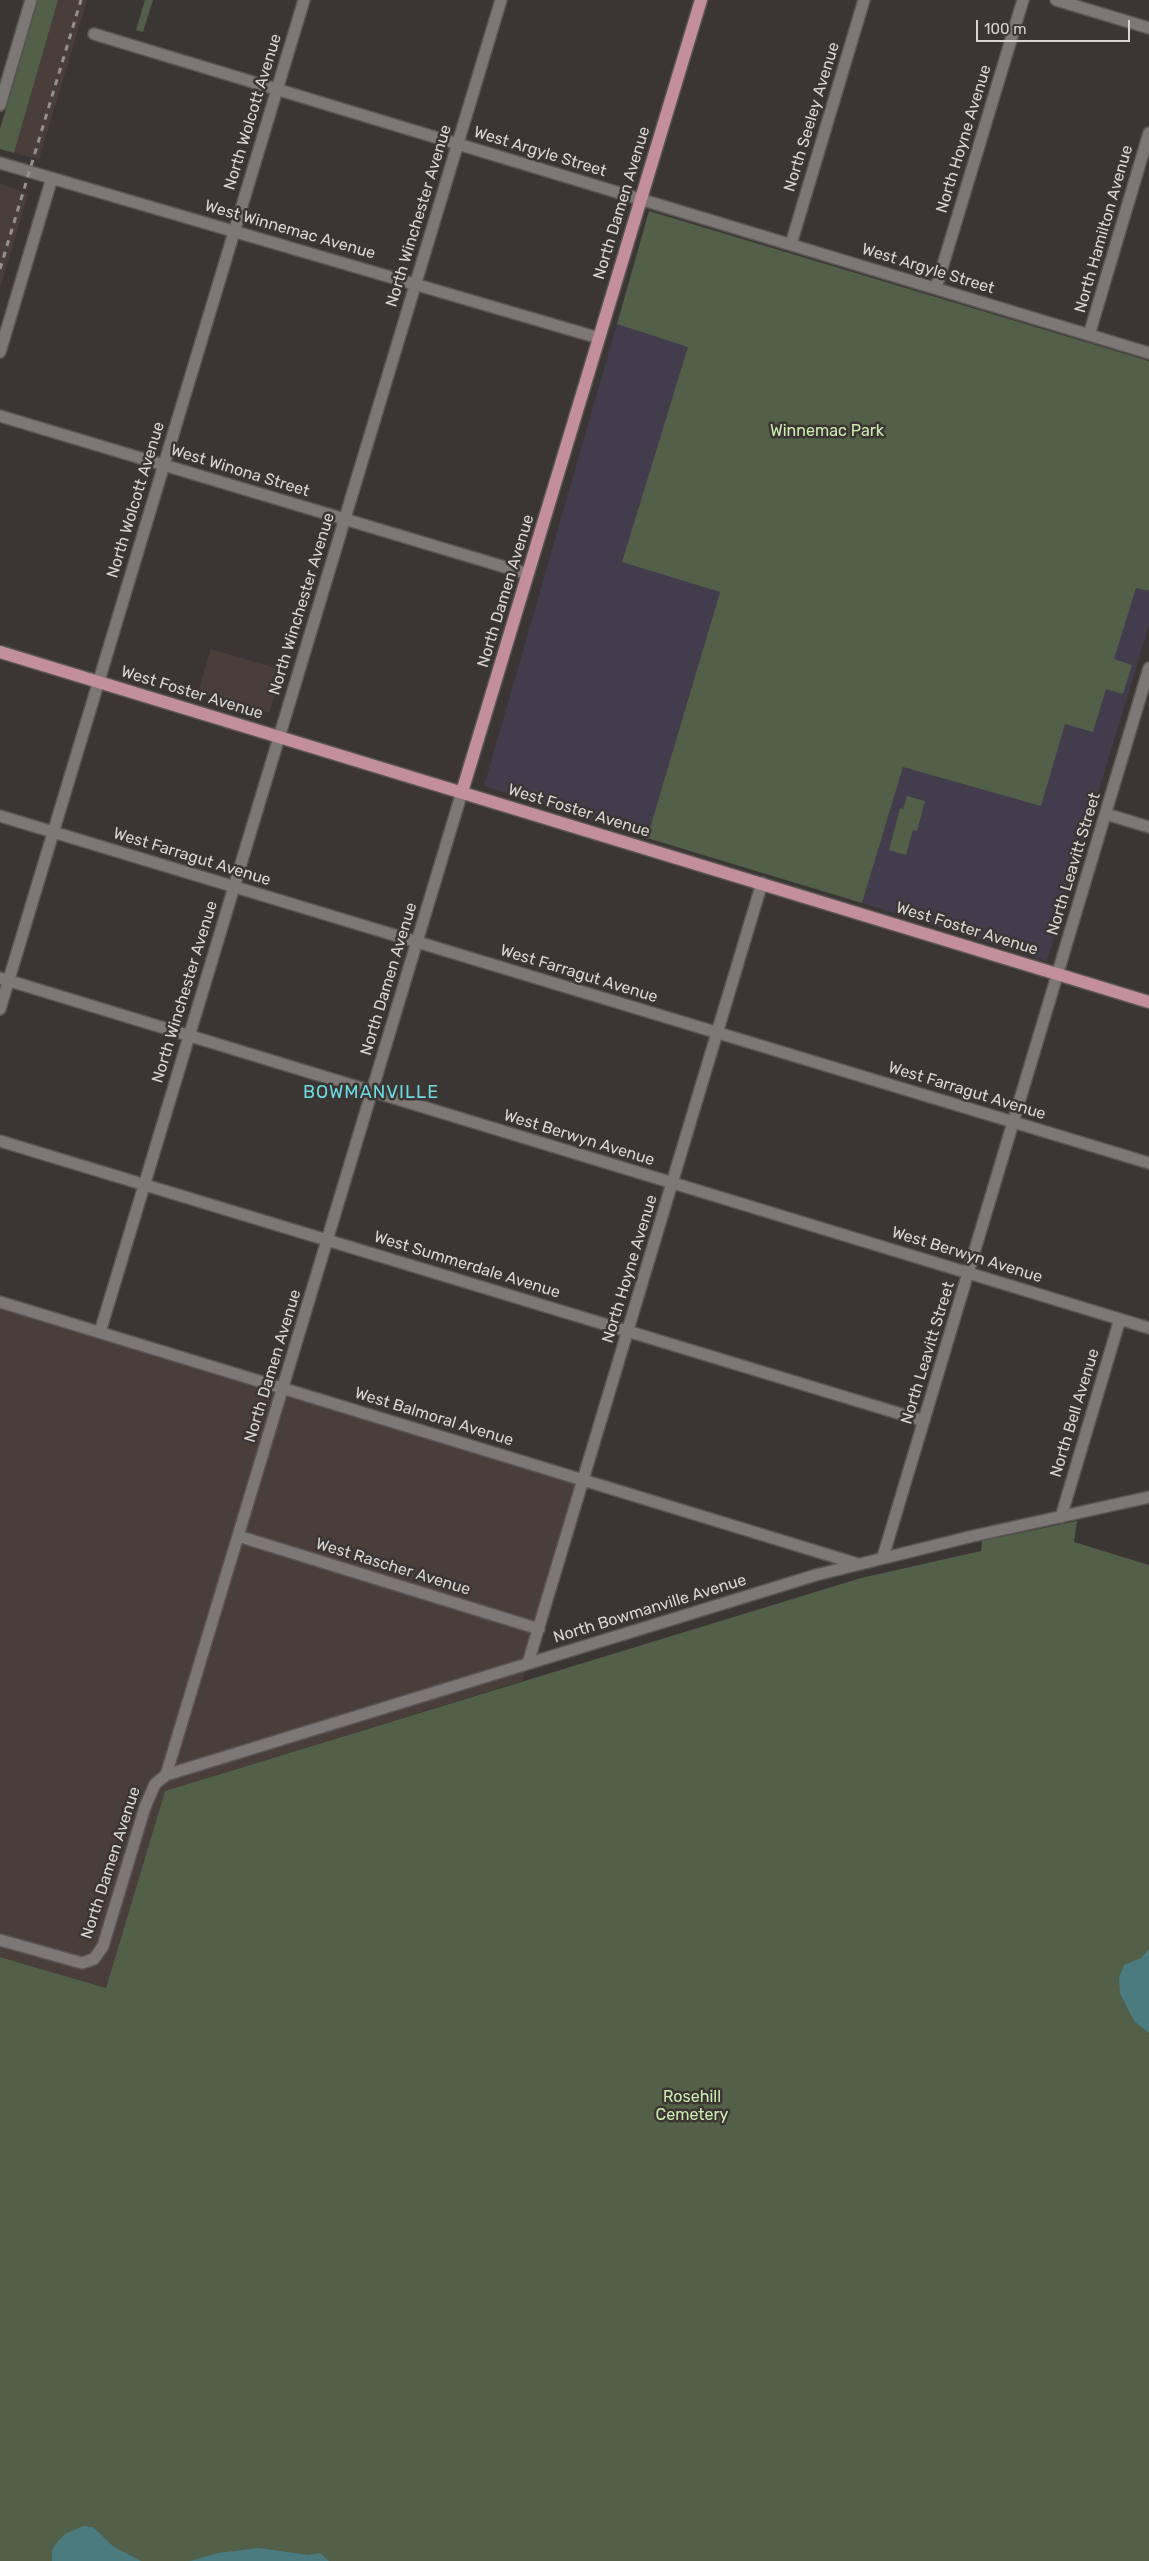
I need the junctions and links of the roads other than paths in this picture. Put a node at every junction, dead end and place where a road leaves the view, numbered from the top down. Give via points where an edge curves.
1 (31, 0) edge
2 (304, 0) edge
3 (502, 0) edge
4 (700, 0) edge
5 (864, 0) edge
6 (1023, 0) edge
7 (1056, 0) edge
8 (1149, 28) edge
9 (94, 34) dead end
10 (277, 89) junction
11 (0, 105) edge
12 (1149, 133) edge
13 (458, 144) junction
14 (0, 163) edge
15 (52, 178) junction
16 (641, 198) junction
17 (234, 230) junction
18 (791, 244) junction
19 (416, 284) junction
20 (936, 288) junction
21 (1089, 335) junction
22 (599, 338) junction
23 (0, 352) edge
24 (1149, 353) edge
25 (0, 416) edge
26 (163, 465) junction
27 (344, 519) junction
28 (528, 574) junction
29 (0, 652) edge
30 (1149, 668) edge
31 (99, 682) junction
32 (279, 736) junction
33 (462, 792) junction
34 (1106, 814) junction
35 (0, 816) edge
36 (1149, 827) edge
37 (54, 832) junction
38 (762, 883) junction
39 (234, 886) junction
40 (417, 942) junction
41 (1058, 974) junction
42 (4, 980) edge
43 (1149, 1002) edge
44 (0, 1009) edge
45 (717, 1032) junction
46 (189, 1036) junction
47 (372, 1092) junction
48 (1014, 1122) junction
49 (0, 1141) edge
50 (1149, 1163) edge
51 (672, 1183) junction
52 (144, 1184) junction
53 (328, 1240) junction
54 (969, 1273) junction
55 (0, 1302) edge
56 (1120, 1319) junction
57 (1149, 1328) edge
58 (628, 1330) junction
59 (100, 1332) junction
60 (283, 1388) junction
61 (924, 1421) junction
62 (583, 1480) junction
63 (1149, 1497) edge
64 (1061, 1517) junction
65 (238, 1536) junction
66 (883, 1558) junction
67 (858, 1564) junction
68 (539, 1629) junction
69 (528, 1663) junction
70 (166, 1775) junction
71 (0, 1940) edge

1 - 11 street
2 - 10 street, North Wolcott Avenue
3 - 13 street, North Winchester Avenue
4 - 16 main road, North Damen Avenue
5 - 18 street, North Seeley Avenue
6 - 20 street, North Hoyne Avenue
7 - 8 street
9 - 10 street, West Argyle Street
10 - 13 street, West Argyle Street
10 - 17 street, North Wolcott Avenue
12 - 21 street, North Hamilton Avenue
13 - 16 street, West Argyle Street
13 - 19 street, North Winchester Avenue
14 - 15 street, West Winnemac Avenue
15 - 17 street, West Winnemac Avenue
15 - 23 street
16 - 18 street, West Argyle Street
16 - 22 main road, North Damen Avenue
17 - 19 street, West Winnemac Avenue
17 - 26 street, North Wolcott Avenue
18 - 20 street, West Argyle Street
19 - 22 street, West Winnemac Avenue
19 - 27 street, North Winchester Avenue
20 - 21 street, West Argyle Street
21 - 24 street, West Argyle Street
22 - 28 main road, North Damen Avenue
25 - 26 street, West Winona Street
26 - 27 street, West Winona Street
26 - 31 street, North Wolcott Avenue
27 - 28 street, West Winona Street
27 - 32 street, North Winchester Avenue
28 - 33 main road, North Damen Avenue
29 - 31 main road, West Foster Avenue
30 - 34 street, North Leavitt Street
31 - 32 main road, West Foster Avenue
31 - 37 street, North Wolcott Avenue
32 - 33 main road, West Foster Avenue
32 - 39 street, North Winchester Avenue
33 - 38 main road, West Foster Avenue
33 - 40 street, North Damen Avenue
34 - 36 street
34 - 41 street, North Leavitt Street
35 - 37 street, West Farragut Avenue
37 - 39 street, West Farragut Avenue
37 - 42 street, North Wolcott Avenue
38 - 41 main road, West Foster Avenue
38 - 45 street, North Hoyne Avenue
39 - 40 street, West Farragut Avenue
39 - 46 street, North Winchester Avenue
40 - 45 street, West Farragut Avenue
40 - 47 street, North Damen Avenue
41 - 43 main road, West Foster Avenue
41 - 48 street, North Leavitt Street
42 - 44 street, North Wolcott Avenue
42 - 46 street, West Berwyn Avenue
45 - 48 street, West Farragut Avenue
45 - 51 street, North Hoyne Avenue
46 - 47 street, West Berwyn Avenue
46 - 52 street, North Winchester Avenue
47 - 51 street, West Berwyn Avenue
47 - 53 street, North Damen Avenue
48 - 50 street, West Farragut Avenue
48 - 54 street, North Leavitt Street
49 - 52 street, West Summerdale Avenue
51 - 54 street, West Berwyn Avenue
51 - 58 street, North Hoyne Avenue
52 - 53 street, West Summerdale Avenue
52 - 59 street, North Winchester Avenue
53 - 58 street, West Summerdale Avenue
53 - 60 street, North Damen Avenue
54 - 56 street, West Berwyn Avenue
54 - 61 street, North Leavitt Street
55 - 59 street, West Balmoral Avenue
56 - 57 street, West Berwyn Avenue
56 - 64 street, North Bell Avenue
58 - 61 street, West Summerdale Avenue
58 - 62 street, North Hoyne Avenue
59 - 60 street, West Balmoral Avenue
60 - 62 street, West Balmoral Avenue
60 - 65 street, North Damen Avenue
61 - 66 street, North Leavitt Street
62 - 67 street, West Balmoral Avenue
62 - 68 street, North Hoyne Avenue
63 - 64 street, North Bowmanville Avenue
64 - 66 street, North Bowmanville Avenue
65 - 68 street, West Rascher Avenue
65 - 70 street, North Damen Avenue
66 - 67 street, North Bowmanville Avenue
67 - 69 street, North Bowmanville Avenue
68 - 69 street, North Hoyne Avenue
69 - 70 street, North Bowmanville Avenue
70 - 71 street, North Damen Avenue via 154,1784 103,1946 94,1959 82,1964

